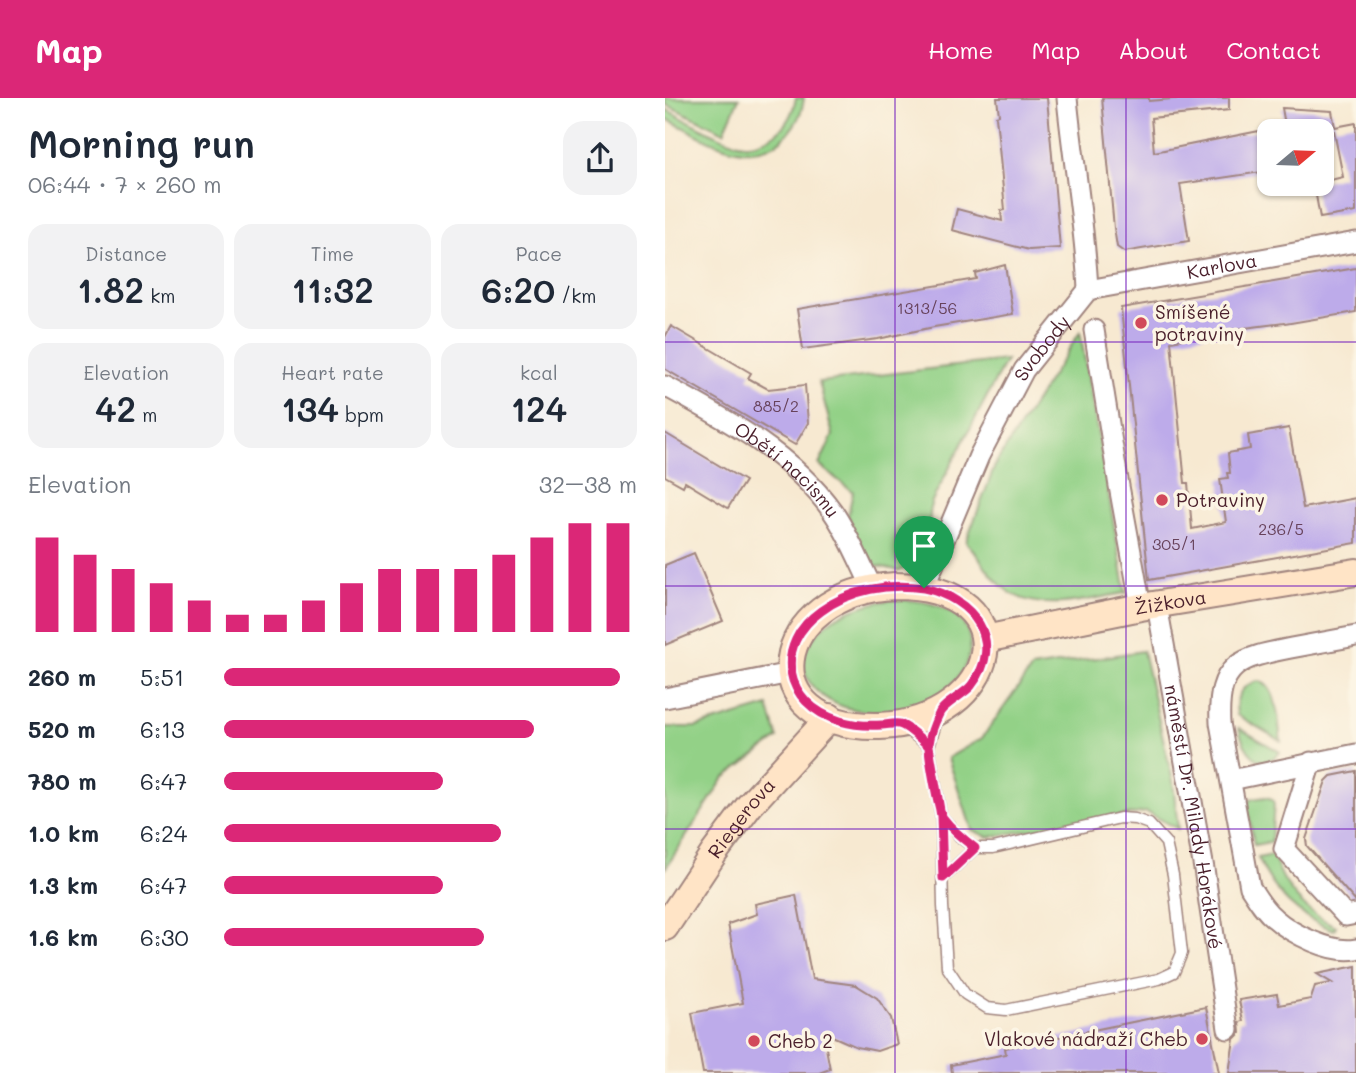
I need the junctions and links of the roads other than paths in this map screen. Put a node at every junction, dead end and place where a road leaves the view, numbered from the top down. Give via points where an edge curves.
1 (1067, 98) edge
2 (1356, 242) edge
3 (1088, 290) junction
4 (1094, 330) dead end
5 (665, 386) edge
6 (1356, 572) edge
7 (924, 588) junction
8 (873, 589) junction
9 (1149, 606) junction
10 (1356, 636) edge
11 (985, 639) junction
12 (790, 673) junction
13 (665, 698) edge
14 (940, 710) junction
15 (830, 717) junction
16 (899, 724) junction
17 (929, 746) junction
18 (1356, 754) edge
19 (1311, 762) junction
20 (1231, 780) junction
21 (941, 816) junction
22 (975, 848) junction
23 (943, 878) junction
24 (1356, 914) edge
25 (665, 927) edge
26 (1356, 949) edge
27 (1228, 1029) dead end

1 - 3 street
2 - 3 street, Karlova
3 - 7 street, Svobody via 1024,370 979,456
4 - 9 street, Svobody via 1119,486
5 - 8 street, Obětí nacismu via 799,472 835,514
6 - 9 street, Žižkova
7 - 8 street
7 - 11 street via 964,606 978,621
8 - 12 street via 839,600 809,621 793,645
9 - 11 street, Žižkova
9 - 27 street, náměstí Dr. Milady Horákové via 1204,869
10 - 20 street via 1259,654 1226,677 1219,702 1220,723
11 - 14 street via 985,655 976,678
12 - 13 street
12 - 15 street via 802,698
14 - 16 street
14 - 17 lane, náměstí Dr. Milady Horákové
15 - 16 street via 856,724
15 - 25 street, Riegerova via 749,806
16 - 17 lane
17 - 21 lane, náměstí Dr. Milady Horákové
18 - 19 street
19 - 20 street
19 - 24 street via 1284,849 1346,916
20 - 26 street via 1250,887 1261,905 1275,919 1323,946
21 - 22 lane
21 - 23 lane, náměstí Dr. Milady Horákové
22 - 23 lane
22 - 23 lane, náměstí Dr. Milady Horákové via 993,848 1120,818 1149,824 1166,843 1170,861 1182,953 1174,972 1159,979 1006,1010 987,1008 965,994 947,967

